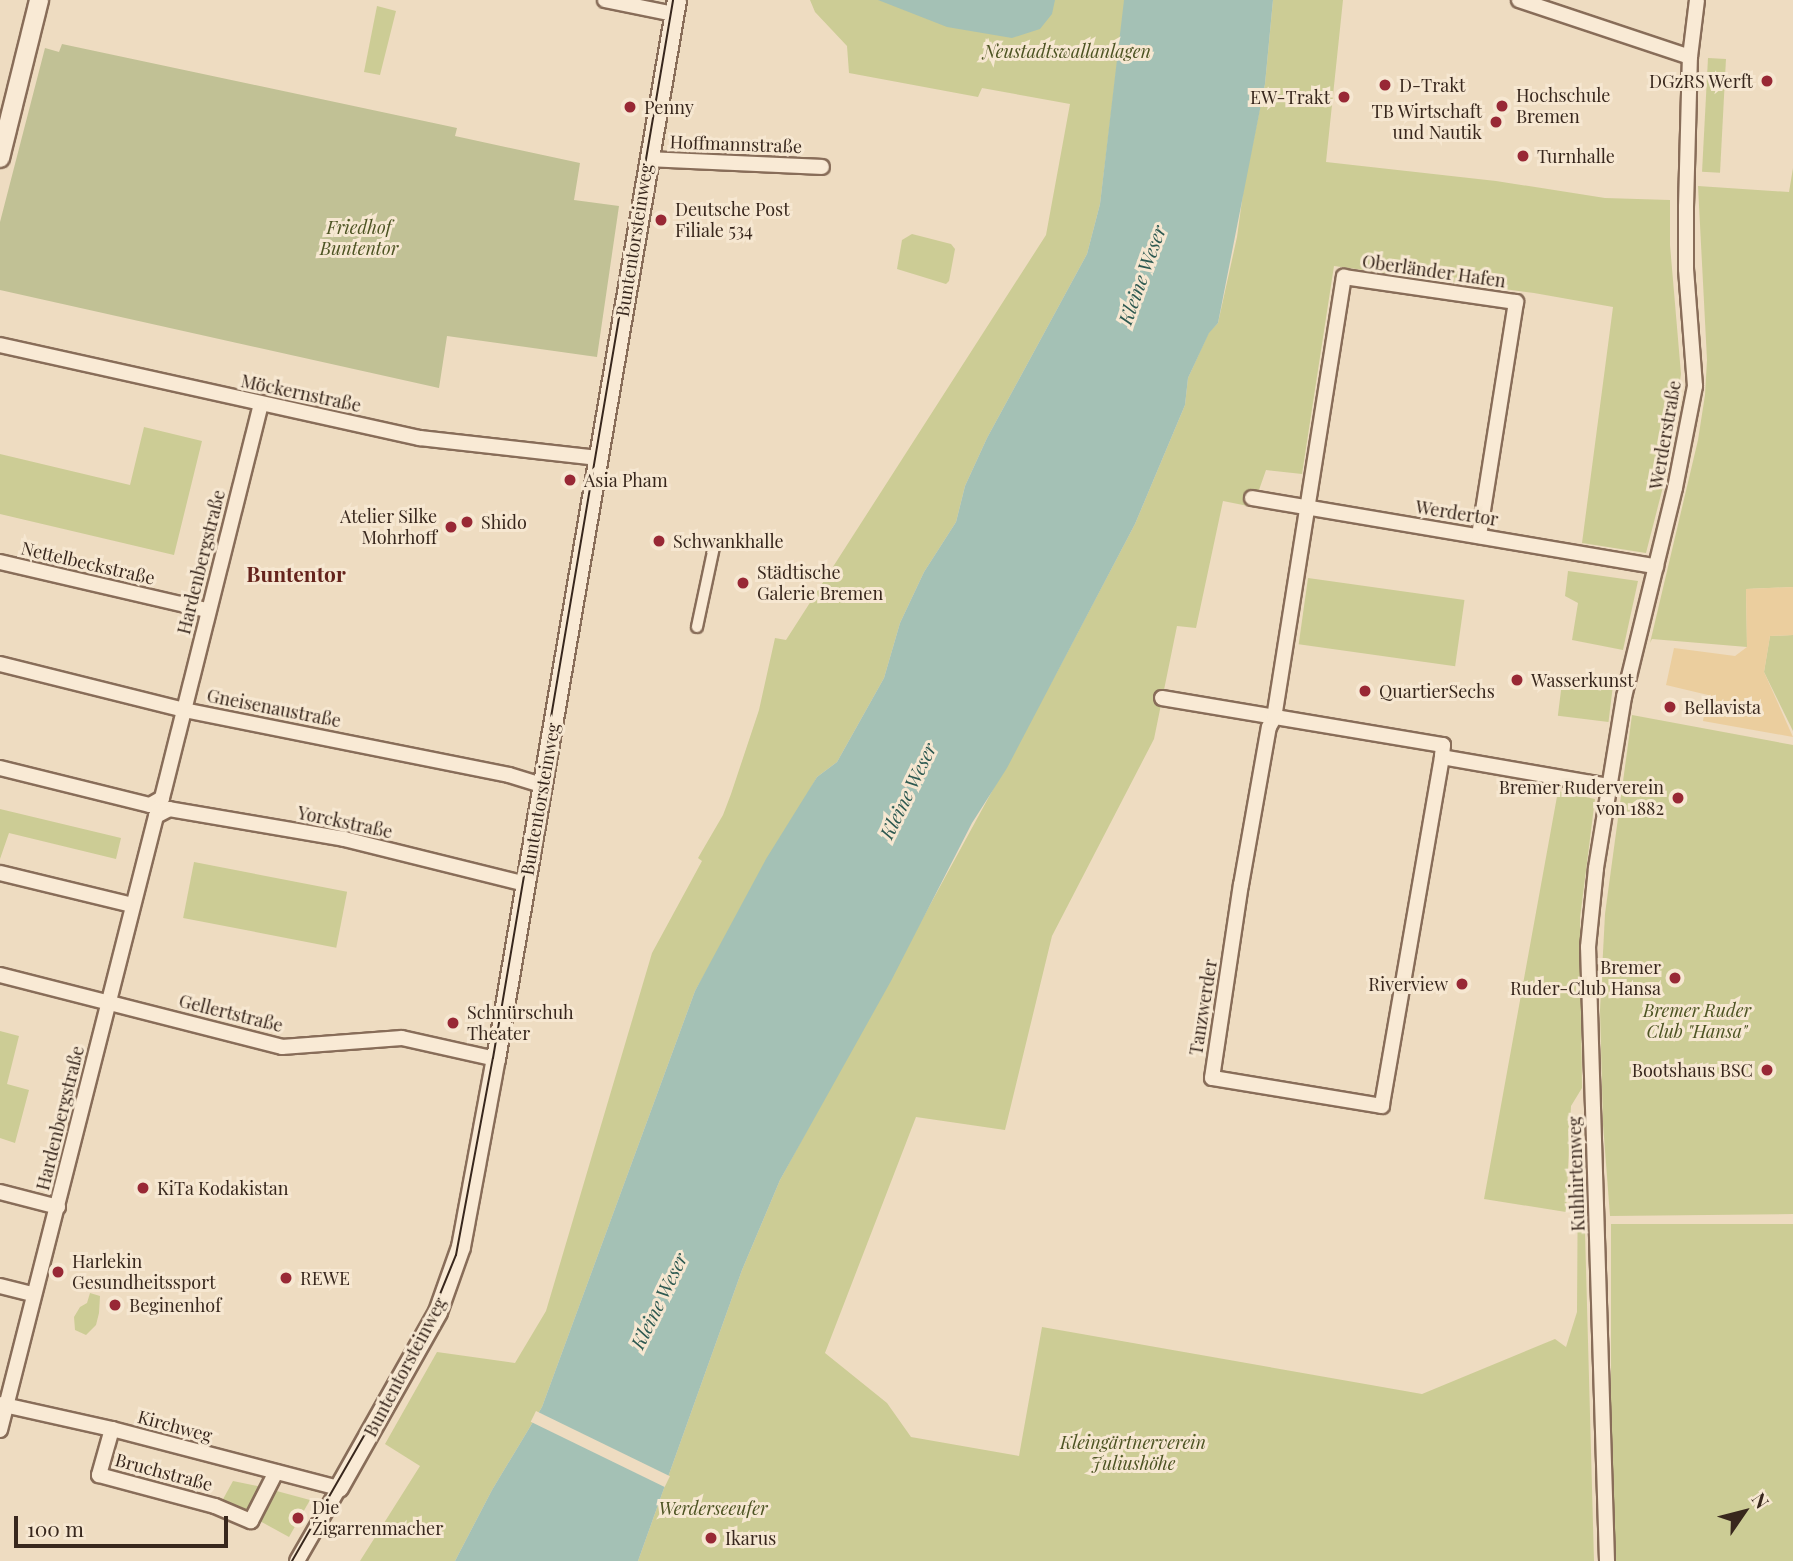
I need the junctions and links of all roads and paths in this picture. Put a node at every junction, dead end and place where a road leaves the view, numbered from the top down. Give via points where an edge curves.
1 (39, 0) edge
2 (605, 0) edge
3 (1519, 0) edge
4 (1697, 0) edge
5 (675, 7) edge
6 (1690, 57) junction
7 (0, 158) edge
8 (648, 159) junction
9 (822, 167) dead end
10 (0, 345) edge
11 (261, 405) junction
12 (598, 458) junction
13 (1252, 498) dead end
14 (1306, 507) junction
15 (1479, 536) junction
16 (714, 547) dead end
17 (0, 562) edge
18 (1656, 566) junction
19 (207, 610) junction
20 (697, 627) dead end
21 (0, 664) edge
22 (1162, 698) dead end
23 (184, 710) junction
24 (1274, 718) junction
25 (1442, 757) junction
26 (0, 768) edge
27 (541, 785) junction
28 (1609, 786) junction
29 (153, 810) junction
30 (0, 873) edge
31 (526, 884) junction
32 (132, 905) junction
33 (0, 975) edge
34 (109, 1001) junction
35 (496, 1059) junction
36 (0, 1192) edge
37 (58, 1207) junction
38 (0, 1286) edge
39 (33, 1294) junction
40 (3, 1405) edge
41 (112, 1429) junction
42 (0, 1430) edge
43 (276, 1472) junction
44 (339, 1488) junction
45 (297, 1561) edge
46 (1607, 1561) edge

1 - 7 street
2 - 5 street
3 - 6 street
4 - 6 street, Werderstraße
5 - 8 street, Buntentorsteinweg
6 - 18 street, Werderstraße via 1686,268 1695,386
8 - 9 street, Hoffmannstraße
8 - 12 street, Buntentorsteinweg
10 - 11 street, Möckernstraße
11 - 12 street, Möckernstraße via 420,438
11 - 19 street, Hardenbergstraße
12 - 27 street, Buntentorsteinweg
13 - 14 street, Werdertor
14 - 15 street, Werdertor
14 - 15 street, Oberländer Hafen via 1344,277 1516,302
14 - 24 street, Tanzwerder
15 - 18 street, Werdertor
16 - 20 street
17 - 19 street, Nettelbeckstraße
18 - 28 street, Werderstraße via 1624,697
19 - 23 street, Hardenbergstraße
21 - 23 street, Gneisenaustraße
22 - 24 street
23 - 27 street, Gneisenaustraße
23 - 29 street, Hardenbergstraße via 162,798
24 - 25 street via 1443,746
24 - 25 street, Tanzwerder via 1246,859 1212,1078 1382,1106
25 - 28 street
26 - 29 street, Yorckstraße
27 - 31 street, Buntentorsteinweg
28 - 46 street, Kuhhirtenweg via 1588,947
29 - 31 street, Yorckstraße via 344,839
29 - 32 street, Hardenbergstraße
30 - 32 street
31 - 35 street, Buntentorsteinweg
32 - 34 street, Hardenbergstraße
33 - 34 street, Gellertstraße
34 - 35 street, Gellertstraße via 282,1047 402,1038
34 - 37 street, Hardenbergstraße
35 - 44 street, Buntentorsteinweg via 451,1280 424,1339
36 - 37 street
37 - 39 street, Hardenbergstraße
38 - 39 street
39 - 40 street, Hardenbergstraße
40 - 41 street, Kirchweg
40 - 42 street, Hardenbergstraße
41 - 43 street, Kirchweg
41 - 43 street, Bruchstraße via 99,1475 215,1506 251,1521
43 - 44 street, Kirchweg
44 - 45 street, Buntentorsteinweg

